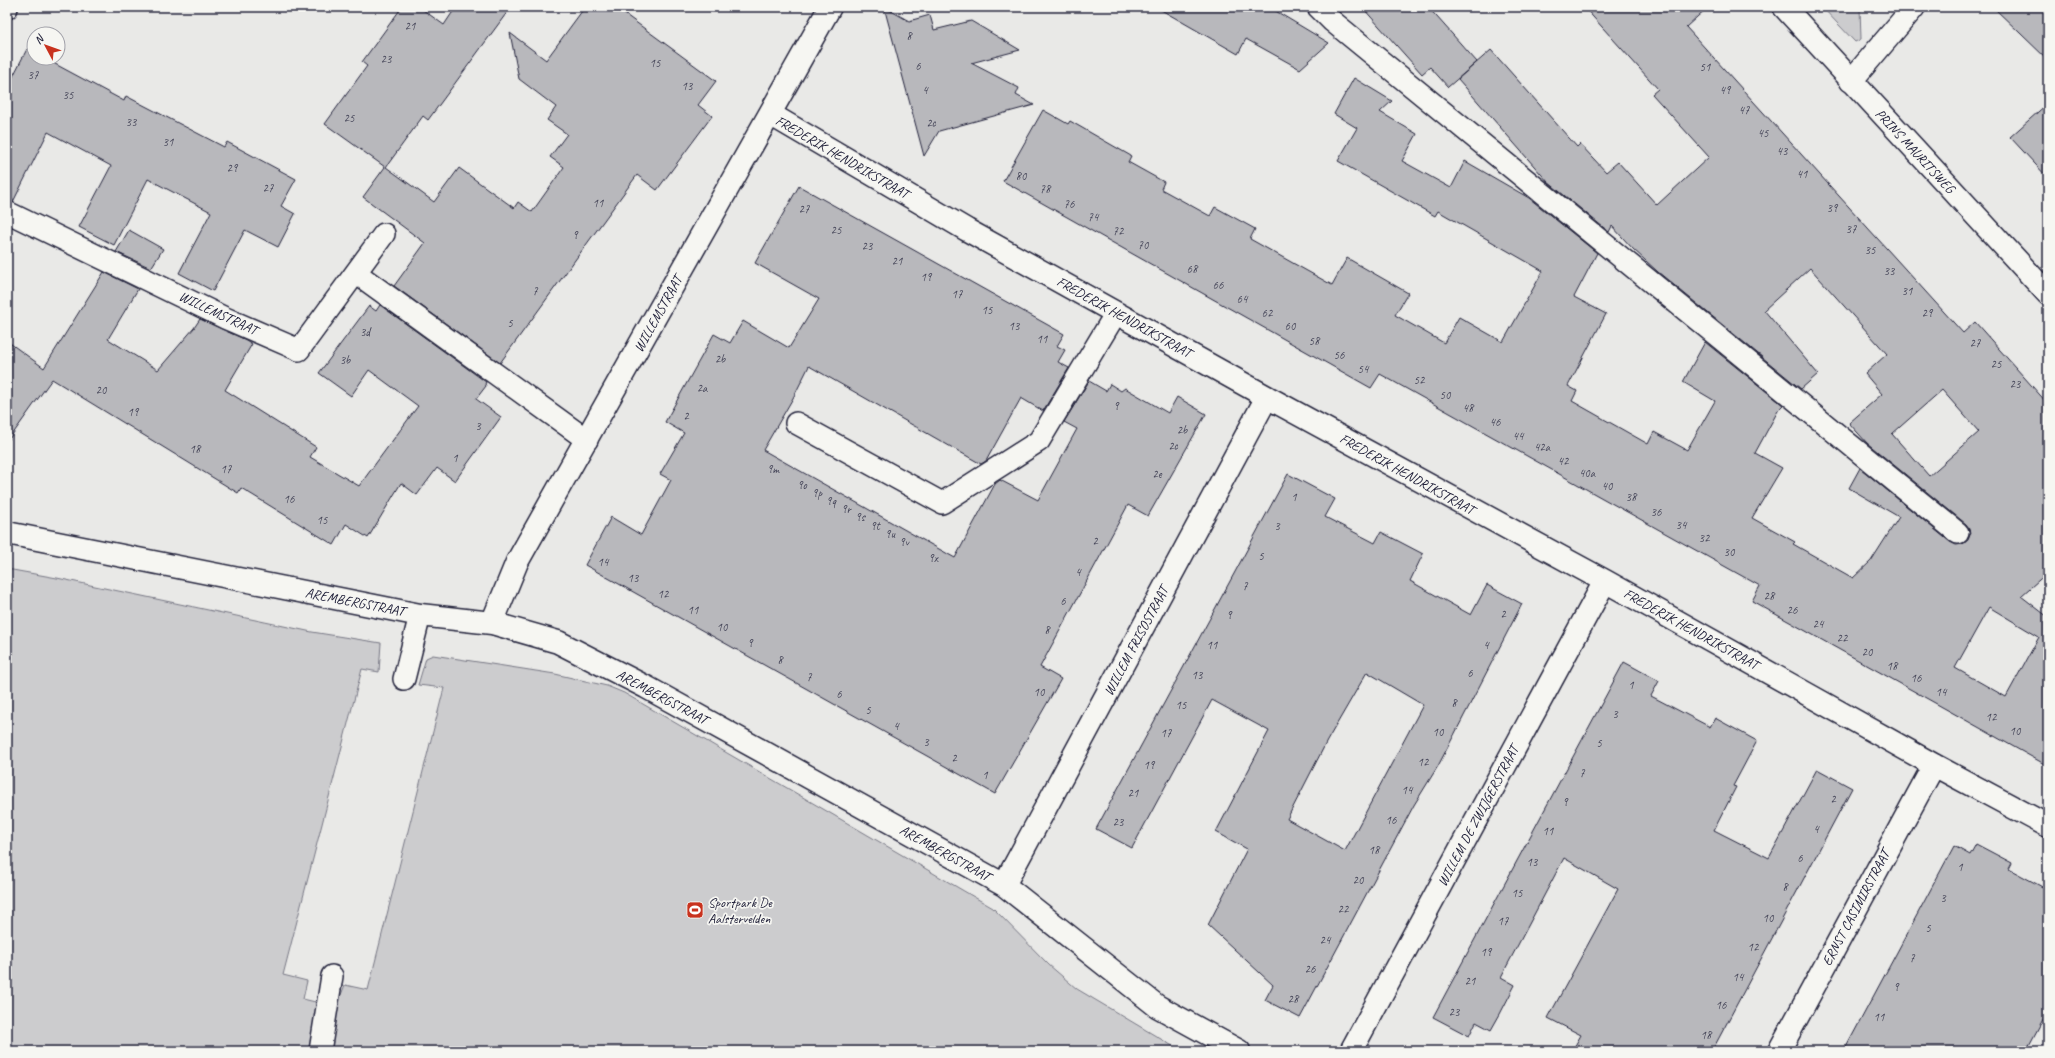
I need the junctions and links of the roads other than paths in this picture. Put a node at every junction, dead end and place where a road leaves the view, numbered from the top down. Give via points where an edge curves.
1 (830, 7) edge
2 (1318, 7) edge
3 (1784, 7) edge
4 (1914, 7) edge
5 (1851, 82) junction
6 (770, 114) junction
7 (7, 212) edge
8 (384, 234) dead end
9 (356, 273) junction
10 (2048, 294) edge
11 (1116, 313) junction
12 (1267, 397) junction
13 (796, 423) dead end
14 (587, 440) junction
15 (7, 533) edge
16 (1958, 533) dead end
17 (1605, 581) junction
18 (420, 615) junction
19 (492, 623) junction
20 (404, 679) dead end
21 (1934, 765) junction
22 (2048, 826) edge
23 (1004, 885) junction
24 (332, 976) dead end
25 (320, 1051) edge
26 (1239, 1051) edge
27 (1351, 1051) edge
28 (1779, 1051) edge

1 - 6 street, WILLEMSTRAAT
2 - 16 lane
3 - 5 street, PRINS MAURITSWEG
4 - 5 street
5 - 10 street, PRINS MAURITSWEG
6 - 11 street, FREDERIK HENDRIKSTRAAT via 967,230
6 - 14 street, WILLEMSTRAAT
7 - 9 lane, WILLEMSTRAAT via 225,318 300,350
8 - 9 lane, WILLEMSTRAAT
9 - 14 lane
11 - 12 street, FREDERIK HENDRIKSTRAAT
11 - 13 lane via 1039,441 942,503
12 - 17 street, FREDERIK HENDRIKSTRAAT
12 - 23 street, WILLEM FRISOSTRAAT
14 - 19 street, WILLEMSTRAAT via 517,562
15 - 18 street, AREMBERGSTRAAT
17 - 21 street, FREDERIK HENDRIKSTRAAT
17 - 27 street, WILLEM DE ZWIJGERSTRAAT
18 - 19 street, AREMBERGSTRAAT
18 - 20 lane
19 - 23 street, AREMBERGSTRAAT via 558,642 646,687
21 - 22 street, FREDERIK HENDRIKSTRAAT
21 - 28 street, ERNST CASIMIRSTRAAT
23 - 26 street, AREMBERGSTRAAT via 1157,1006
24 - 25 lane

